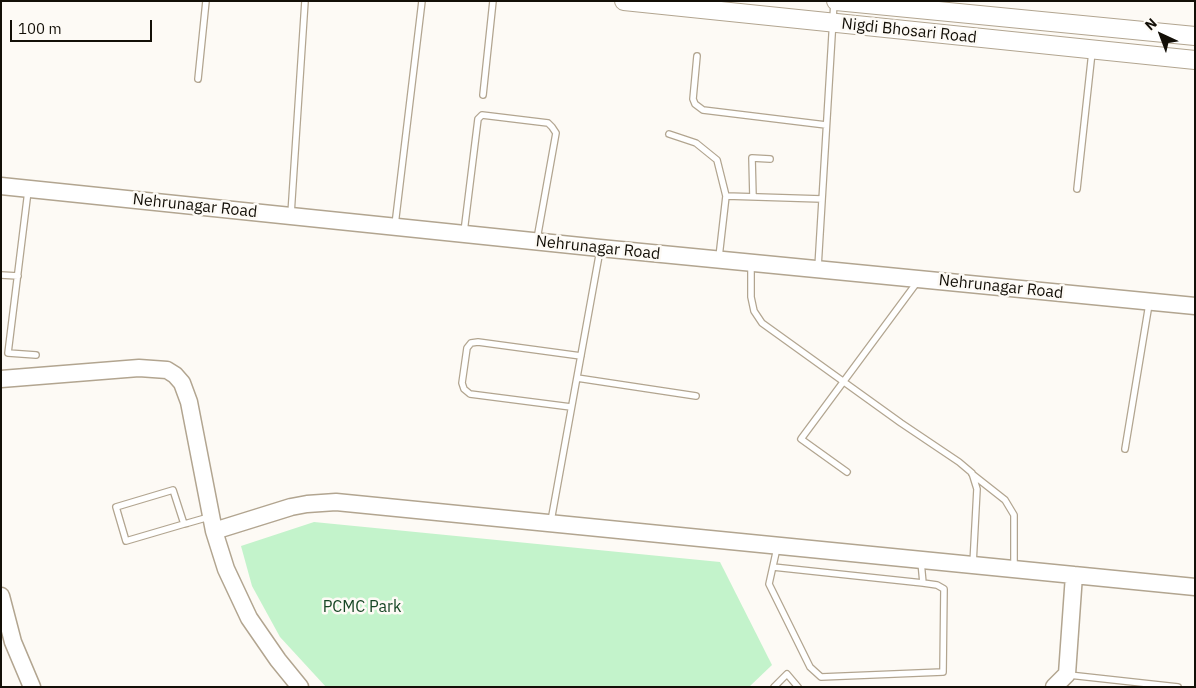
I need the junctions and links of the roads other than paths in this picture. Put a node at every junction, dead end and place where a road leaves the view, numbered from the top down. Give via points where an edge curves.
1 (206, 1) edge
2 (305, 1) edge
3 (422, 1) edge
4 (493, 1) edge
5 (624, 1) edge
6 (835, 1) edge
7 (832, 24) junction
8 (1195, 36) edge
9 (1092, 50) junction
10 (697, 56) dead end
11 (1195, 60) edge
12 (198, 79) dead end
13 (482, 95) dead end
14 (826, 125) junction
15 (669, 134) dead end
16 (770, 159) dead end
17 (1, 186) edge
18 (28, 189) junction
19 (1077, 189) dead end
20 (726, 196) junction
21 (753, 197) junction
22 (822, 200) junction
23 (290, 216) junction
24 (395, 227) junction
25 (464, 234) junction
26 (537, 242) junction
27 (600, 248) junction
28 (719, 260) junction
29 (751, 263) junction
30 (817, 269) junction
31 (1, 275) edge
32 (18, 276) junction
33 (919, 279) junction
34 (1149, 302) junction
35 (1195, 306) edge
36 (36, 355) dead end
37 (581, 356) junction
38 (577, 378) junction
39 (1, 379) edge
40 (844, 382) junction
41 (696, 396) dead end
42 (572, 407) junction
43 (1125, 449) dead end
44 (847, 472) dead end
45 (972, 474) junction
46 (212, 523) junction
47 (550, 523) junction
48 (184, 524) junction
49 (778, 546) junction
50 (921, 560) junction
51 (973, 565) junction
52 (773, 567) junction
53 (1014, 569) junction
54 (1074, 575) junction
55 (923, 582) junction
56 (1195, 587) edge
57 (1, 596) edge
58 (1067, 674) junction
59 (32, 687) edge
60 (300, 687) edge
61 (774, 687) edge
62 (798, 687) edge
63 (1054, 687) edge
64 (1178, 687) edge

1 - 12 lane
2 - 23 lane
3 - 24 lane
4 - 13 lane
5 - 7 main road, Nigdi Bhosari Road
6 - 7 lane
6 - 8 main road, Nigdi Bhosari Road
7 - 9 main road, Nigdi Bhosari Road
7 - 14 lane
9 - 11 main road, Nigdi Bhosari Road
9 - 19 lane
10 - 14 lane via 694,98 695,104 703,110
14 - 22 lane
15 - 20 lane via 696,143 716,160
16 - 21 lane via 752,158
17 - 18 street, Nehrunagar Road
18 - 23 street, Nehrunagar Road
18 - 32 lane
20 - 21 lane
20 - 28 lane
21 - 22 lane
22 - 30 lane
23 - 24 street, Nehrunagar Road
24 - 25 street, Nehrunagar Road
25 - 26 street, Nehrunagar Road
25 - 26 lane via 478,119 482,115 548,124 556,133
26 - 27 street, Nehrunagar Road
27 - 28 street, Nehrunagar Road
27 - 37 lane
28 - 29 street, Nehrunagar Road
29 - 30 street, Nehrunagar Road
29 - 40 lane via 751,298 762,323
30 - 33 street, Nehrunagar Road
31 - 32 lane
32 - 36 lane via 8,353
33 - 34 street, Nehrunagar Road
33 - 40 lane
34 - 35 street, Nehrunagar Road
34 - 43 lane
37 - 38 lane
37 - 42 lane via 478,342 467,348 462,383 470,394
38 - 41 lane
38 - 42 lane
39 - 46 street via 139,368 167,370 179,379 186,391
40 - 44 lane via 801,439
40 - 45 lane
42 - 47 lane
45 - 51 lane via 977,489
45 - 53 lane via 1004,500 1014,515
46 - 47 street via 322,502
46 - 48 lane
46 - 60 street via 226,569 249,618
47 - 49 street
48 - 48 lane via 126,541 116,507 174,490
49 - 50 street
49 - 52 lane
50 - 51 street
50 - 55 lane
51 - 53 street
52 - 55 lane
52 - 55 lane via 769,584 810,667 821,677 944,672 944,589
53 - 54 street
54 - 56 street
54 - 58 street
57 - 59 street via 13,642
58 - 63 street
58 - 64 lane
61 - 62 lane via 787,674

